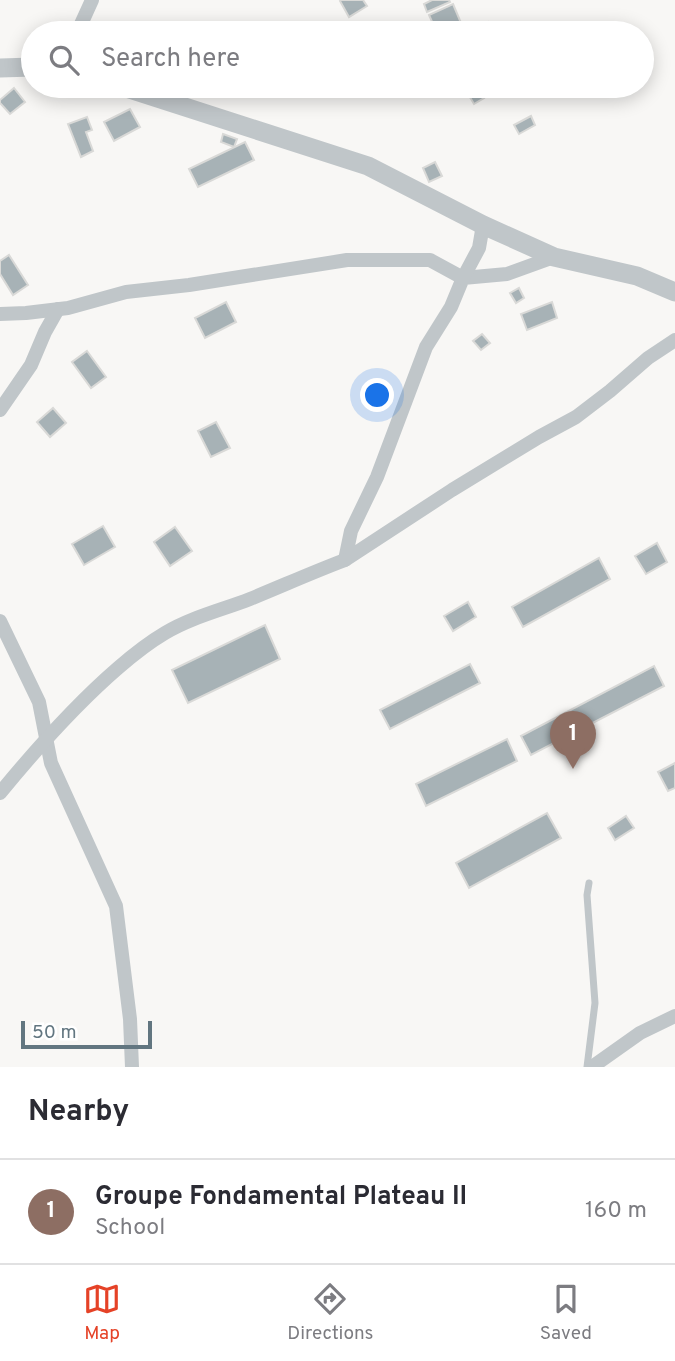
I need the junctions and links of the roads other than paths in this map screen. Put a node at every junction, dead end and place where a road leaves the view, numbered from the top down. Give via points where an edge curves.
1 (92, 0) edge
2 (82, 21) edge
3 (21, 67) edge
4 (0, 68) edge
5 (157, 98) edge
6 (483, 225) junction
7 (554, 257) junction
8 (463, 278) junction
9 (675, 292) edge
10 (58, 309) junction
11 (0, 314) edge
12 (675, 340) edge
13 (0, 410) edge
14 (345, 560) junction
15 (0, 621) edge
16 (47, 737) junction
17 (0, 793) edge
18 (589, 883) dead end
19 (675, 1016) edge
20 (132, 1067) edge
21 (587, 1067) edge
22 (593, 1067) edge

1 - 2 street
3 - 4 street
5 - 6 street via 368,166
6 - 7 street
6 - 8 street via 479,248
7 - 8 street via 507,274
7 - 9 street via 637,276
8 - 10 street via 430,260 347,260 126,292
8 - 14 street via 426,347 377,477 351,531
10 - 11 street
10 - 13 street via 31,365
12 - 14 street via 576,417
14 - 16 street via 167,631 101,683
15 - 16 street via 39,702
16 - 17 street
16 - 20 street via 51,763 116,906
18 - 21 lane via 595,1003
19 - 22 street via 640,1033

